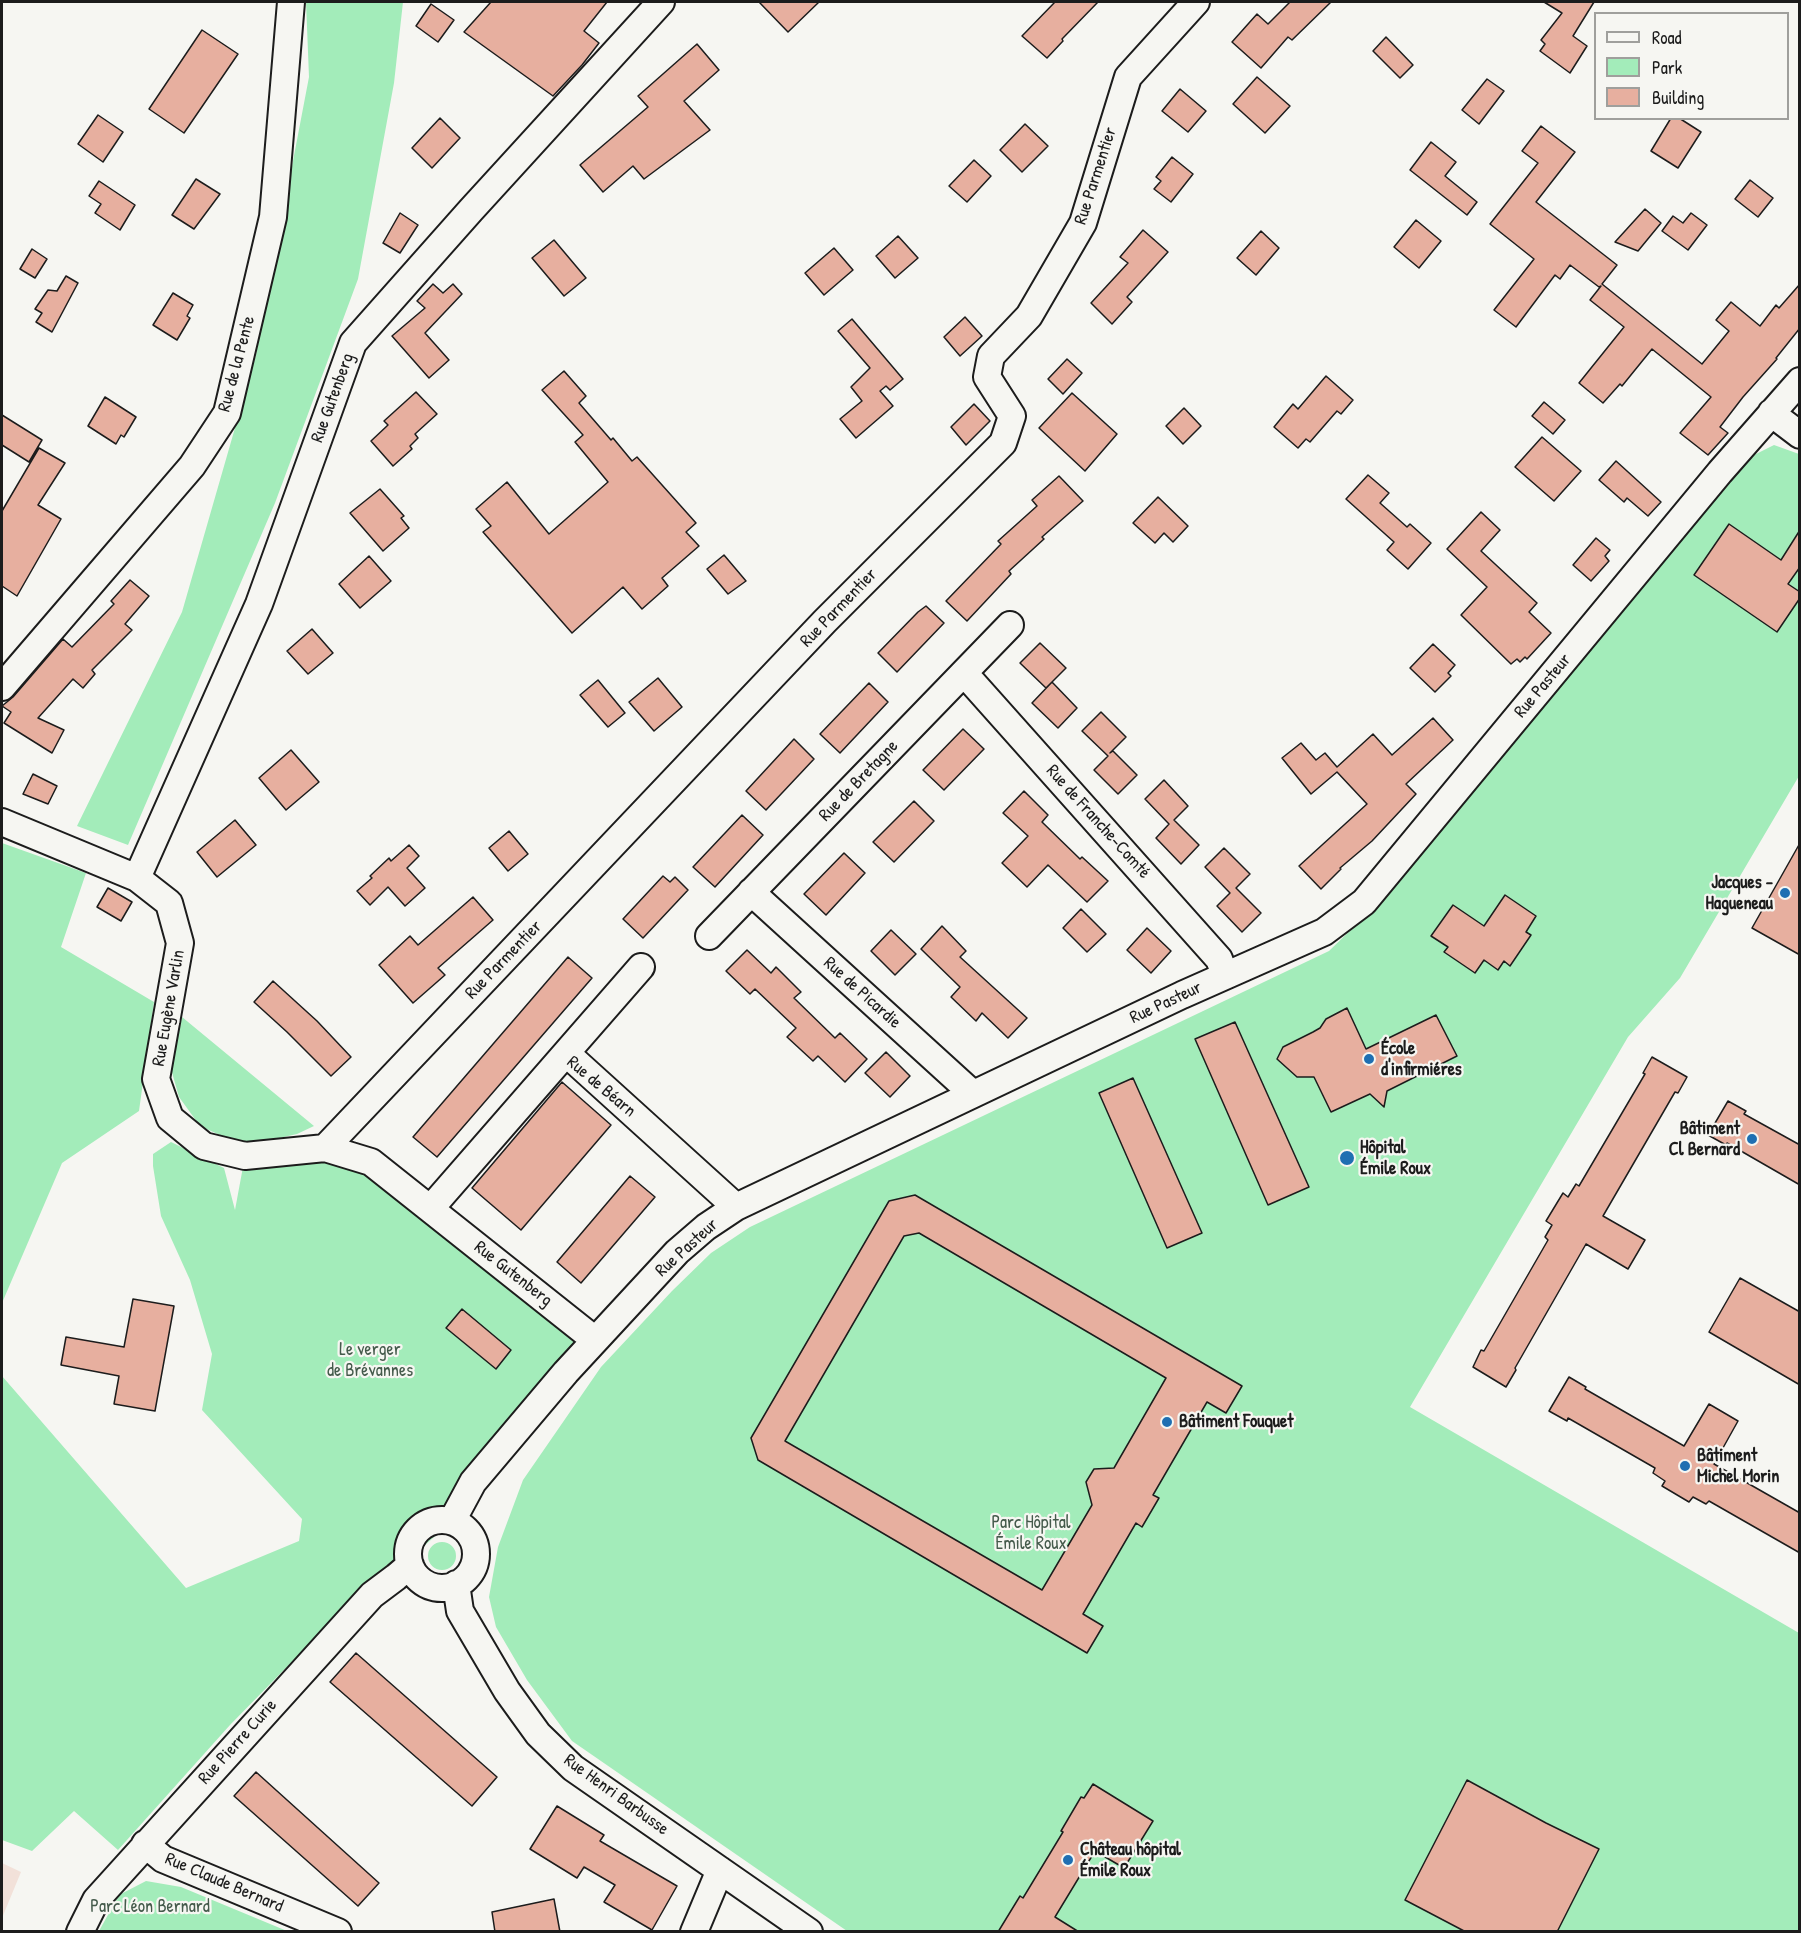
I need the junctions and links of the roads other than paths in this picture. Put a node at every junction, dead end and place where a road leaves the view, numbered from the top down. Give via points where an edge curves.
1 (291, 2) edge
2 (661, 2) edge
3 (1196, 2) edge
4 (1800, 381) edge
5 (1771, 412) junction
6 (1800, 435) edge
7 (1010, 625) dead end
8 (964, 673) junction
9 (2, 687) edge
10 (2, 822) edge
11 (137, 878) junction
12 (751, 892) junction
13 (709, 936) dead end
14 (641, 967) dead end
15 (1225, 975) junction
16 (566, 1053) junction
17 (973, 1094) junction
18 (325, 1148) junction
19 (736, 1207) junction
20 (430, 1209) junction
21 (596, 1340) junction
22 (452, 1521) junction
23 (410, 1564) junction
24 (456, 1584) junction
25 (145, 1844) junction
26 (720, 1870) junction
27 (80, 1932) edge
28 (338, 1932) edge
29 (694, 1932) edge
30 (809, 1932) edge

1 - 9 street, Rue de la Pente via 273,217 227,413 192,466
2 - 11 street, Rue Gutenberg via 353,343 259,604
3 - 18 street, Rue Parmentier via 1128,77 1083,223 1029,316 991,356 987,377 1011,416 1003,443 817,630
4 - 5 street, Rue Pasteur
5 - 6 street
5 - 15 street, Rue Pasteur via 1364,902 1323,932
7 - 8 street, Rue de Bretagne
8 - 12 street, Rue de Bretagne
8 - 15 street, Rue de Franche-Comté via 1219,959
10 - 11 street, Rue Eugène Varlin
11 - 18 street, Rue Eugène Varlin via 169,903 180,943 156,1079 170,1118 204,1146 245,1156
12 - 13 street, Rue de Bretagne
12 - 17 street, Rue de Picardie
14 - 16 street
15 - 17 street, Rue Pasteur
16 - 19 street, Rue de Béarn
16 - 20 street, Rue de Béarn
17 - 19 street, Rue Pasteur
18 - 20 street, Rue Eugène Varlin via 371,1162
19 - 21 street, Rue Pasteur via 677,1252
20 - 21 street, Rue Gutenberg
21 - 22 street, Rue Pasteur via 473,1482
22 - 23 street via 431,1521 414,1534 409,1544
22 - 24 street via 470,1535 476,1557 466,1578
23 - 24 street via 415,1575 434,1587
23 - 25 street, Rue Pierre Curie via 372,1595
24 - 26 street, Rue Henri Barbusse via 460,1611 538,1734 573,1768
25 - 27 street, Rue Pierre Curie via 96,1900
25 - 28 street, Rue Claude Bernard via 163,1859
26 - 29 street
26 - 30 street, Rue Henri Barbusse

